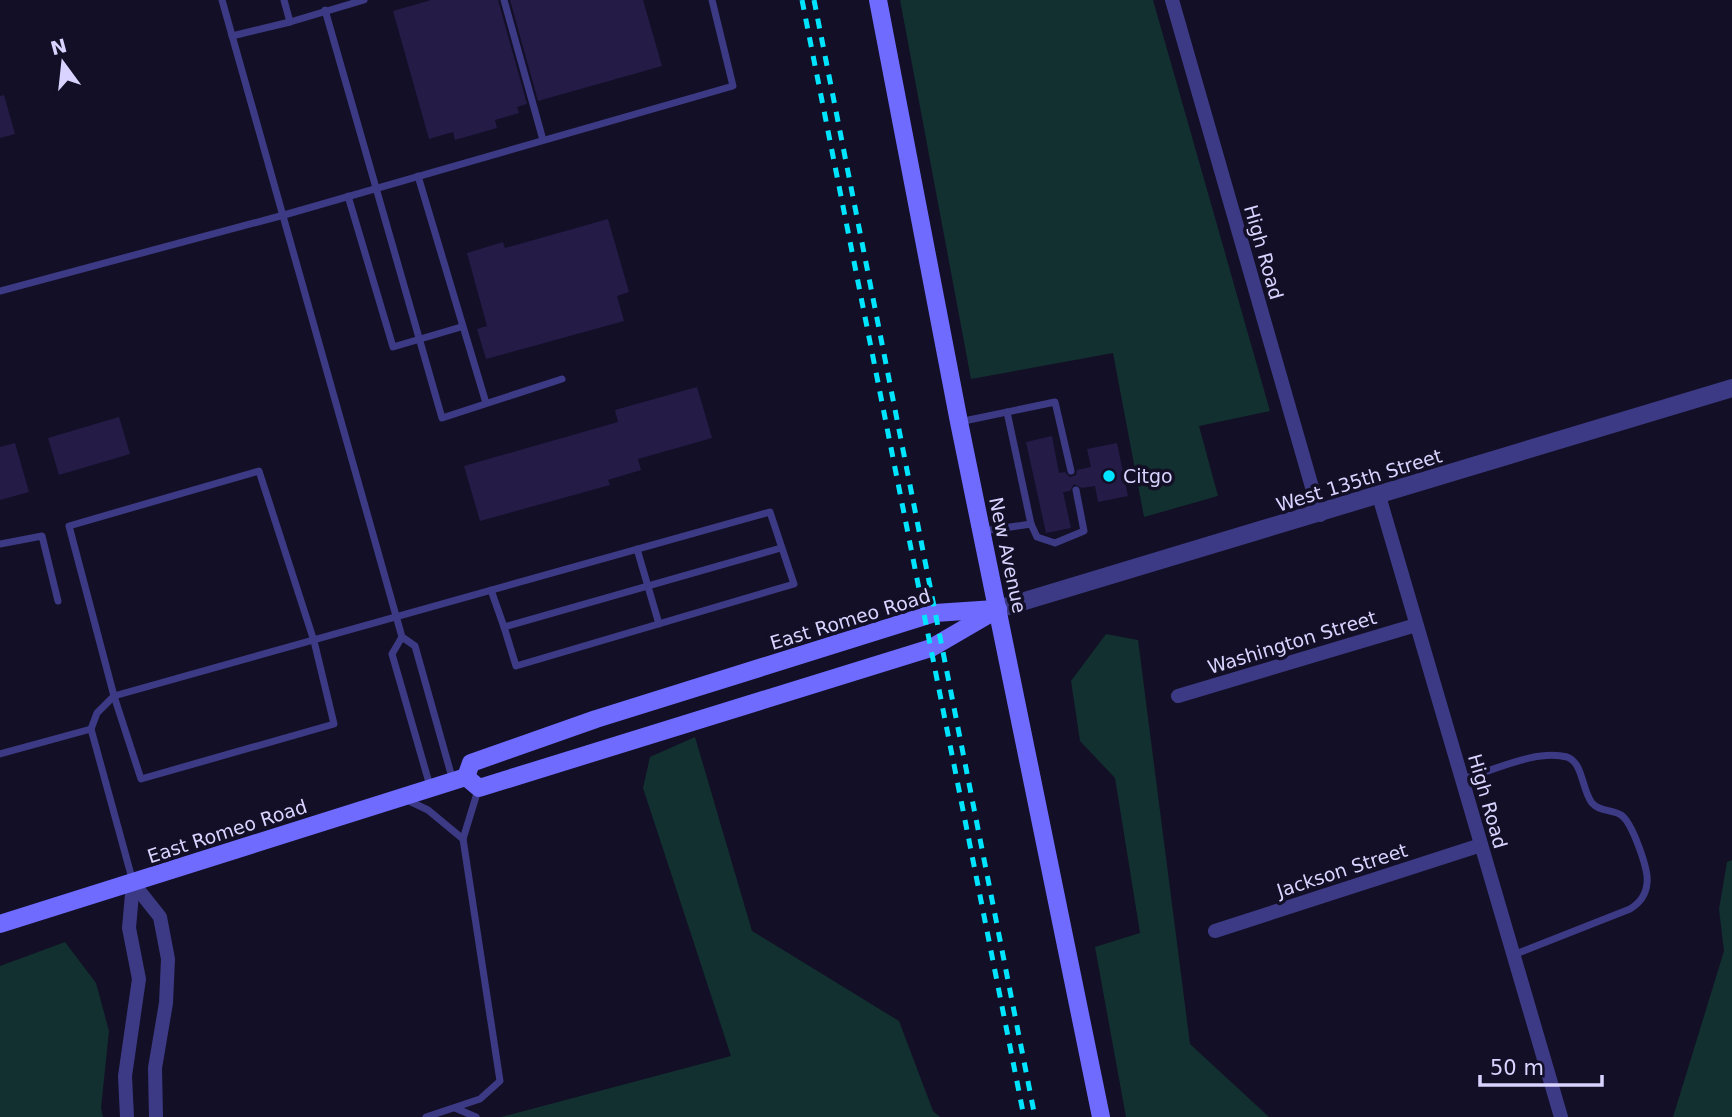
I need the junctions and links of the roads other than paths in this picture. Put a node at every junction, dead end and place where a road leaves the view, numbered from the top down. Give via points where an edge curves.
1 (222, 0) edge
2 (284, 0) edge
3 (364, 0) edge
4 (504, 0) edge
5 (712, 0) edge
6 (878, 0) edge
7 (1172, 0) edge
8 (325, 10) junction
9 (290, 22) junction
10 (232, 36) junction
11 (544, 140) junction
12 (418, 176) junction
13 (375, 188) junction
14 (348, 196) junction
15 (284, 215) junction
16 (0, 291) edge
17 (461, 327) junction
18 (421, 339) junction
19 (562, 379) dead end
20 (1732, 388) edge
21 (486, 403) junction
22 (1007, 412) junction
23 (959, 422) junction
24 (1071, 471) dead end
25 (1076, 490) dead end
26 (1379, 496) junction
27 (1320, 515) junction
28 (1031, 524) junction
29 (983, 531) junction
30 (0, 544) edge
31 (781, 548) junction
32 (637, 549) junction
33 (648, 586) junction
34 (491, 590) junction
35 (58, 601) dead end
36 (998, 609) junction
37 (396, 617) junction
38 (659, 624) junction
39 (1416, 625) junction
40 (504, 627) junction
41 (402, 637) junction
42 (314, 641) junction
43 (114, 696) junction
44 (1178, 696) dead end
45 (91, 729) junction
46 (0, 754) edge
47 (1462, 779) junction
48 (466, 782) junction
49 (431, 788) junction
50 (401, 798) junction
51 (463, 839) junction
52 (1481, 845) junction
53 (133, 883) junction
54 (0, 923) edge
55 (1215, 931) dead end
56 (1513, 955) junction
57 (453, 1108) junction
58 (127, 1117) edge
59 (156, 1117) edge
60 (426, 1117) edge
61 (476, 1117) edge
62 (1101, 1117) edge
63 (1561, 1117) edge

1 - 10 lane
2 - 9 lane
3 - 8 lane
4 - 11 lane
5 - 11 lane via 733,86
6 - 23 main road, New Avenue
7 - 27 street, High Road
8 - 9 lane
8 - 13 lane
9 - 10 lane
10 - 15 lane
11 - 12 lane
12 - 13 lane
12 - 17 lane
13 - 14 lane
13 - 18 lane
14 - 15 lane
14 - 18 lane via 393,347
15 - 16 lane
15 - 37 lane
17 - 18 lane
17 - 21 lane
18 - 21 lane via 442,418
19 - 21 lane
20 - 26 street, West 135th Street
22 - 23 lane
22 - 24 lane via 1055,402
22 - 28 lane
23 - 29 main road, New Avenue
25 - 28 lane via 1084,531 1055,543 1037,537
26 - 27 street, West 135th Street
26 - 39 street, High Road
27 - 36 street, West 135th Street
28 - 29 lane
29 - 36 main road, New Avenue
30 - 35 lane via 42,536
31 - 32 lane via 771,512
31 - 33 lane
31 - 38 lane via 794,584
32 - 33 lane
32 - 34 lane
33 - 38 lane
33 - 40 lane
34 - 37 lane
34 - 40 lane
36 - 48 main road, East Romeo Road via 942,644
36 - 48 main road, East Romeo Road via 935,613 687,690 471,762
36 - 62 main road, New Avenue
37 - 41 lane
37 - 42 lane
38 - 40 lane via 516,666
39 - 44 street, Washington Street
39 - 47 street, High Road
41 - 48 lane via 415,646
41 - 49 lane via 392,654
42 - 43 lane
42 - 43 lane via 334,724 141,779
42 - 43 lane via 258,471 69,526
43 - 45 lane via 97,713
45 - 46 lane
45 - 53 lane
47 - 52 street, High Road
47 - 56 lane via 1535,758 1570,758 1589,800 1622,815 1630,825 1646,870 1645,893 1630,909
48 - 49 main road, East Romeo Road
48 - 51 lane
49 - 50 main road, East Romeo Road
50 - 51 lane via 428,810
50 - 53 main road, East Romeo Road
51 - 57 lane via 500,1081 481,1099
52 - 55 street, Jackson Street
52 - 56 street, High Road
53 - 54 main road, East Romeo Road
53 - 58 street via 129,928 139,979 125,1076
53 - 59 street via 160,917 168,959 155,1069
56 - 63 street, High Road
57 - 60 lane
57 - 61 lane

